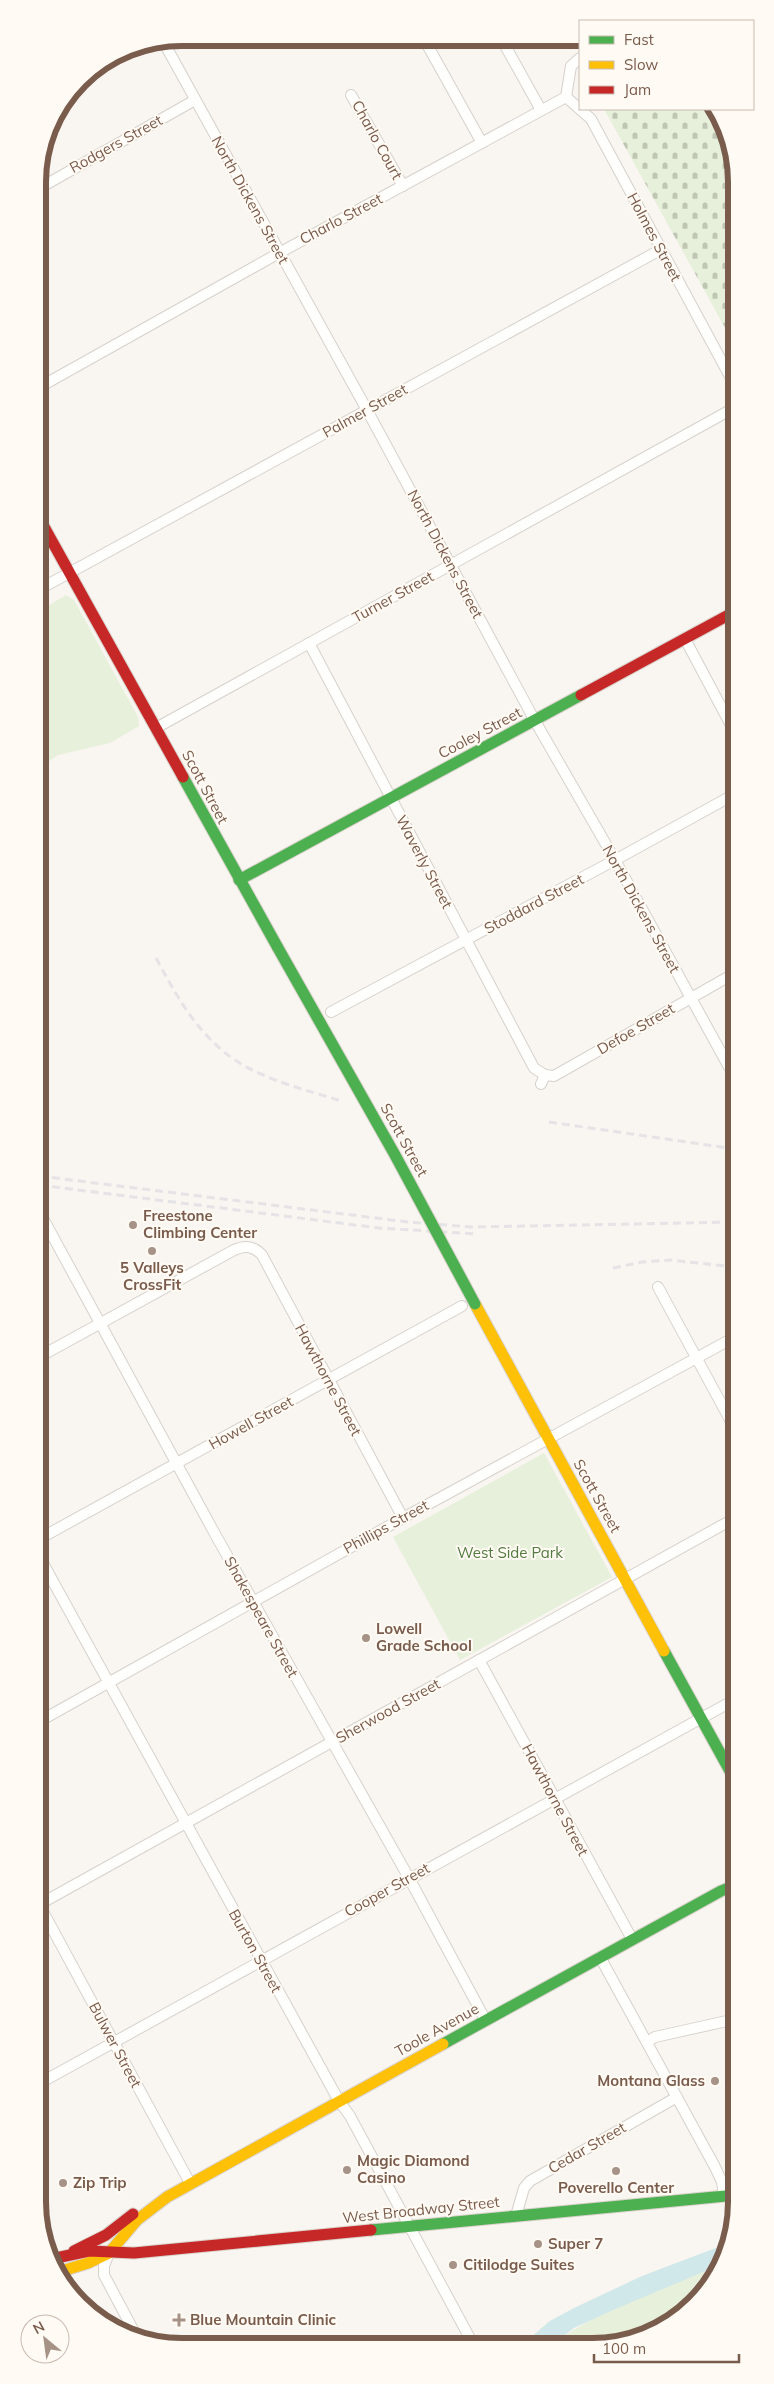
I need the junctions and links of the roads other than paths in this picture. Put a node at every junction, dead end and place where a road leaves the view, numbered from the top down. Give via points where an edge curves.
1 (428, 46) edge
2 (505, 46) edge
3 (166, 48) edge
4 (579, 59) edge
5 (351, 95) dead end
6 (566, 97) junction
7 (195, 100) junction
8 (579, 108) edge
9 (541, 110) junction
10 (581, 110) edge
11 (482, 143) junction
12 (47, 183) edge
13 (403, 186) junction
14 (660, 250) junction
15 (279, 253) junction
16 (728, 373) edge
17 (47, 383) edge
18 (367, 410) junction
19 (728, 411) edge
20 (47, 532) edge
21 (451, 565) junction
22 (70, 573) junction
23 (47, 585) edge
24 (728, 615) edge
25 (685, 639) junction
26 (309, 644) junction
27 (728, 719) edge
28 (535, 721) junction
29 (156, 728) junction
30 (389, 797) junction
31 (728, 797) edge
32 (615, 860) junction
33 (239, 880) junction
34 (465, 941) junction
35 (728, 977) edge
36 (689, 998) junction
37 (331, 1012) dead end
38 (728, 1065) edge
39 (543, 1080) joint
40 (46, 1224) edge
41 (658, 1287) dead end
42 (462, 1306) dead end
43 (101, 1322) junction
44 (727, 1341) edge
45 (46, 1353) edge
46 (697, 1359) junction
47 (328, 1380) junction
48 (727, 1415) edge
49 (549, 1440) junction
50 (178, 1464) junction
51 (403, 1518) junction
52 (727, 1522) edge
53 (46, 1535) edge
54 (46, 1569) edge
55 (625, 1579) junction
56 (253, 1602) junction
57 (479, 1660) junction
58 (108, 1683) junction
59 (727, 1704) edge
60 (46, 1718) edge
61 (701, 1719) junction
62 (331, 1742) junction
63 (727, 1766) edge
64 (555, 1799) junction
65 (186, 1823) junction
66 (409, 1878) junction
67 (727, 1886) edge
68 (727, 1889) edge
69 (721, 1891) junction
70 (46, 1902) edge
71 (46, 1917) edge
72 (632, 1939) junction
73 (600, 1957) junction
74 (260, 1960) junction
75 (486, 2021) junction
76 (727, 2021) edge
77 (113, 2042) junction
78 (647, 2042) junction
79 (46, 2080) edge
80 (677, 2097) junction
81 (339, 2101) junction
82 (190, 2184) junction
83 (724, 2196) junction
84 (727, 2196) edge
85 (167, 2197) junction
86 (516, 2216) junction
87 (409, 2226) junction
88 (109, 2253) junction
89 (58, 2257) edge
90 (59, 2257) edge
91 (65, 2270) edge
92 (132, 2328) edge
93 (470, 2338) edge

1 - 11 street
2 - 9 street
3 - 7 street, North Dickens Street
4 - 6 street via 571,66
5 - 13 street, Charlo Court
6 - 8 street, Holmes Street
6 - 9 street, Charlo Street
7 - 12 street, Rodgers Street
7 - 15 street, North Dickens Street
9 - 11 street, Charlo Street
10 - 14 street, Holmes Street via 591,119
11 - 13 street, Charlo Street
13 - 15 street, Charlo Street
14 - 16 street, Holmes Street
14 - 18 street, Palmer Street
15 - 17 street, Charlo Street
15 - 18 street, North Dickens Street
18 - 21 street, North Dickens Street
18 - 22 street, Palmer Street
19 - 21 street, Turner Street
20 - 22 street, Scott Street
21 - 26 street, Turner Street
21 - 28 street, North Dickens Street
22 - 23 street
22 - 29 street, Scott Street
24 - 25 street, Cooley Street
25 - 27 street
25 - 28 street, Cooley Street
26 - 29 street, Turner Street
26 - 30 street, Waverly Street
28 - 30 street, Cooley Street
28 - 32 street, North Dickens Street
29 - 33 street, Scott Street
30 - 33 street, Cooley Street
30 - 34 street, Waverly Street
31 - 32 street, Stoddard Street
32 - 34 street, Stoddard Street
32 - 36 street, North Dickens Street
33 - 49 street, Scott Street, bridge via 395,1155
34 - 37 street, Stoddard Street
34 - 39 street, Waverly Street
35 - 36 street, Defoe Street
36 - 38 street, North Dickens Street
36 - 39 street, Defoe Street
40 - 43 street, Shakespeare Street
41 - 46 street
42 - 47 street, Howell Street
43 - 45 street
43 - 47 street, Hawthorne Street via 234,1250 250,1247 262,1255
43 - 50 street, Shakespeare Street
44 - 46 street, Phillips Street
46 - 48 street
46 - 49 street, Phillips Street
47 - 50 street, Howell Street
47 - 51 street, Hawthorne Street
49 - 51 street, Phillips Street
49 - 55 street, Scott Street
50 - 53 street, Howell Street
50 - 56 street, Shakespeare Street
51 - 56 street, Phillips Street
52 - 55 street, Sherwood Street
54 - 58 street, Burton Street
55 - 57 street, Sherwood Street
55 - 61 street, Scott Street
56 - 58 street, Phillips Street
56 - 62 street, Shakespeare Street
57 - 62 street, Sherwood Street
57 - 64 street, Hawthorne Street
58 - 60 street, Phillips Street
58 - 65 street, Burton Street
59 - 61 street, Cooper Street
61 - 63 street, Scott Street
61 - 64 street, Cooper Street
62 - 65 street, Sherwood Street
62 - 66 street, Shakespeare Street
64 - 66 street, Cooper Street
64 - 72 street, Hawthorne Street
65 - 70 street, Sherwood Street
65 - 74 street, Burton Street
66 - 74 street, Cooper Street
66 - 75 street, Shakespeare Street
67 - 69 street, Toole Avenue
68 - 69 street, Toole Avenue
69 - 72 street, Toole Avenue
71 - 77 street, Bulwer Street
72 - 73 street, Toole Avenue
73 - 75 street, Toole Avenue
73 - 78 street
74 - 77 street, Cooper Street
74 - 81 street, Burton Street
75 - 81 street, Toole Avenue
76 - 78 street via 655,2037
77 - 79 street, Cooper Street
77 - 82 street, Bulwer Street
78 - 80 street
80 - 83 street via 716,2167
80 - 86 street, Cedar Street via 530,2181 524,2188
81 - 82 street, Toole Avenue
81 - 87 street, Burton Street
82 - 85 street, Toole Avenue
83 - 84 street, West Broadway Street
83 - 86 street, West Broadway Street
85 - 88 street, Toole Avenue via 137,2220
85 - 89 street, Toole Avenue via 156,2200 94,2242
86 - 87 street, West Broadway Street
87 - 88 street, West Broadway Street
87 - 93 street, Burton Street
88 - 90 street, West Broadway Street via 89,2251
88 - 91 street, West Broadway Street via 88,2264
88 - 92 street via 104,2275

